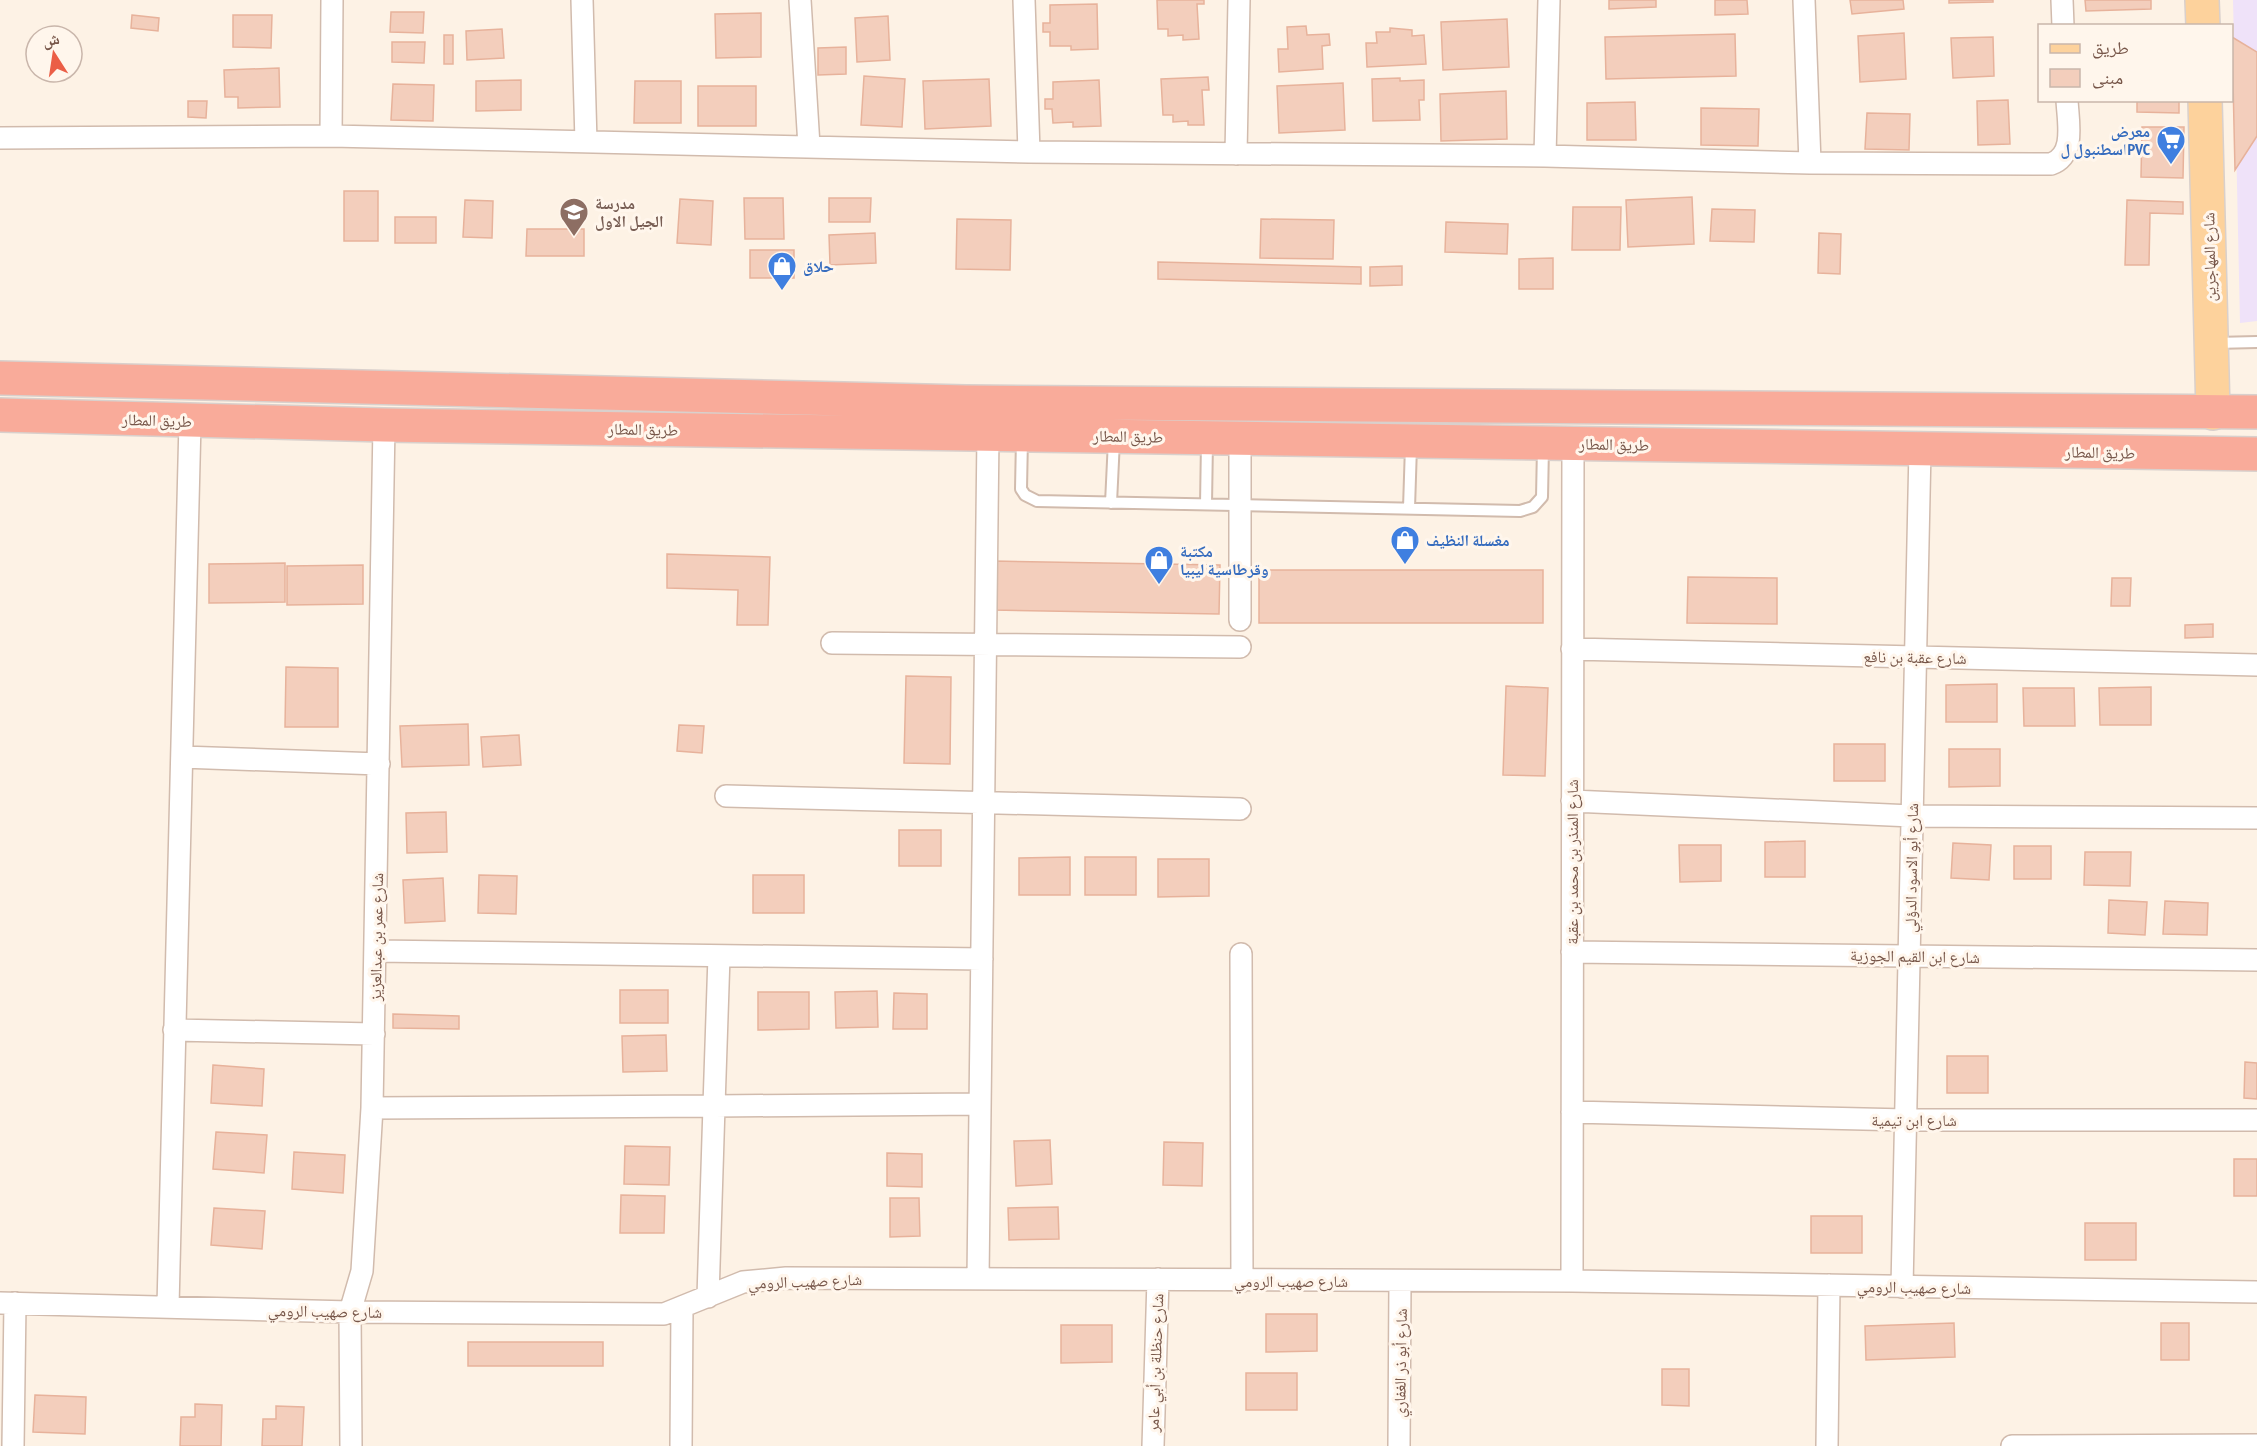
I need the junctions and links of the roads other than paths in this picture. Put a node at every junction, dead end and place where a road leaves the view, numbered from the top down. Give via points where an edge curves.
1 (332, 0) edge
2 (582, 0) edge
3 (800, 0) edge
4 (1024, 0) edge
5 (1239, 0) edge
6 (1549, 0) edge
7 (1804, 0) edge
8 (2062, 0) edge
9 (2202, 0) edge
10 (2063, 24) edge
11 (2203, 24) edge
12 (2067, 102) edge
13 (2205, 102) edge
14 (331, 136) junction
15 (0, 138) edge
16 (586, 142) junction
17 (809, 146) junction
18 (1029, 152) junction
19 (1236, 154) junction
20 (1545, 156) junction
21 (1810, 163) junction
22 (2257, 342) edge
23 (2211, 343) junction
24 (0, 378) edge
25 (2257, 412) edge
26 (2212, 413) junction
27 (0, 415) edge
28 (190, 422) junction
29 (384, 425) junction
30 (988, 434) junction
31 (1022, 435) junction
32 (1114, 436) junction
33 (1207, 437) junction
34 (1240, 438) junction
35 (1411, 441) junction
36 (1558, 443) junction
37 (1920, 449) junction
38 (2257, 454) edge
39 (1111, 502) junction
40 (1206, 504) junction
41 (1240, 505) junction
42 (1409, 508) junction
43 (1240, 620) dead end
44 (832, 643) dead end
45 (985, 644) junction
46 (1240, 646) dead end
47 (1572, 649) junction
48 (1916, 657) junction
49 (2257, 665) edge
50 (182, 757) junction
51 (379, 764) junction
52 (726, 796) dead end
53 (1572, 801) junction
54 (983, 802) junction
55 (1240, 809) dead end
56 (1912, 816) junction
57 (2257, 818) edge
58 (375, 951) junction
59 (1572, 952) junction
60 (1241, 954) dead end
61 (719, 956) junction
62 (1909, 956) junction
63 (982, 959) junction
64 (2257, 960) edge
65 (174, 1030) junction
66 (374, 1034) junction
67 (980, 1104) junction
68 (714, 1106) junction
69 (372, 1108) junction
70 (1572, 1112) junction
71 (1906, 1120) junction
72 (2257, 1120) edge
73 (978, 1279) junction
74 (1158, 1279) junction
75 (1242, 1281) junction
76 (1400, 1281) junction
77 (1572, 1281) junction
78 (1829, 1285) junction
79 (1902, 1287) junction
80 (2257, 1292) edge
81 (708, 1298) junction
82 (8, 1303) edge
83 (168, 1306) junction
84 (682, 1308) junction
85 (350, 1312) junction
86 (2257, 1445) edge
87 (13, 1446) edge
88 (351, 1446) edge
89 (681, 1446) edge
90 (1153, 1446) edge
91 (1399, 1446) edge
92 (1827, 1446) edge
93 (2012, 1446) edge

1 - 14 street
2 - 16 street
3 - 17 street
4 - 18 street
5 - 19 street
6 - 20 street
7 - 21 street
8 - 10 street
9 - 11 main road
12 - 21 street via 2067,151 2061,160 2051,164
13 - 23 main road, شارع المهاجرين
14 - 15 street
14 - 16 street
16 - 17 street
17 - 18 street
18 - 19 street
19 - 20 street
20 - 21 street
22 - 23 lane
23 - 26 main road, شارع المهاجرين
24 - 26 highway, طريق المطار via 966,402
25 - 26 highway, طريق المطار
27 - 28 highway, طريق المطار
28 - 29 highway, طريق المطار
28 - 50 street
29 - 30 highway, طريق المطار
29 - 51 street, شارع عمر بن عبدالعزيز
30 - 31 highway, طريق المطار
30 - 45 street
31 - 32 highway, طريق المطار
31 - 39 lane via 1020,482 1025,495 1037,501
32 - 33 highway, طريق المطار
32 - 39 lane
33 - 34 highway, طريق المطار
33 - 40 lane
34 - 35 highway, طريق المطار
34 - 41 street
35 - 36 highway, طريق المطار
35 - 42 lane
36 - 37 highway, طريق المطار
36 - 42 lane via 1542,497 1533,507
36 - 47 street, شارع المنذر بن محمد بن عقبة
37 - 38 highway, طريق المطار
37 - 48 street, شارع أبو الاسود الدؤلي
39 - 40 lane
40 - 41 lane
41 - 42 lane
41 - 43 street
44 - 45 street
45 - 46 street
45 - 54 street
47 - 48 street, شارع عقبة بن نافع
47 - 53 street, شارع المنذر بن محمد بن عقبة
48 - 49 street, شارع عقبة بن نافع
48 - 56 street, شارع أبو الاسود الدؤلي
50 - 51 street
50 - 65 street
51 - 58 street, شارع عمر بن عبدالعزيز
52 - 54 street
53 - 56 street
53 - 59 street, شارع المنذر بن محمد بن عقبة
54 - 55 street
54 - 63 street
56 - 57 street
56 - 62 street, شارع أبو الاسود الدؤلي
58 - 61 street
58 - 66 street, شارع عمر بن عبدالعزيز
59 - 62 street, شارع ابن القيم الجوزية
59 - 70 street, شارع المنذر بن محمد بن عقبة
60 - 75 street
61 - 63 street
61 - 68 street
62 - 64 street, شارع ابن القيم الجوزية
62 - 71 street, شارع أبو الاسود الدؤلي
63 - 67 street
65 - 66 street
65 - 83 street
66 - 69 street, شارع عمر بن عبدالعزيز
67 - 68 street
67 - 73 street
68 - 69 street
68 - 81 street
69 - 85 street, شارع عمر بن عبدالعزيز via 362,1271
70 - 71 street, شارع ابن تيمية
70 - 77 street, شارع المنذر بن محمد بن عقبة
71 - 72 street, شارع ابن تيمية
71 - 79 street, شارع أبو الاسود الدؤلي
73 - 74 street, شارع صهيب الرومي
73 - 81 street, شارع صهيب الرومي via 786,1278 743,1282
74 - 75 street, شارع صهيب الرومي
74 - 90 street, شارع حنظلة بن أبي عامر
75 - 76 street, شارع صهيب الرومي
76 - 77 street, شارع صهيب الرومي
76 - 91 street, شارع أبو ذر الغفاري
77 - 78 street, شارع صهيب الرومي
78 - 79 street, شارع صهيب الرومي
78 - 92 street
79 - 80 street, شارع صهيب الرومي
81 - 84 street, شارع صهيب الرومي
82 - 83 street, شارع صهيب الرومي
82 - 87 street
83 - 85 street, شارع صهيب الرومي
84 - 85 street, شارع صهيب الرومي via 664,1314
84 - 89 street
85 - 88 street, شارع عمر بن عبدالعزيز
86 - 93 street

